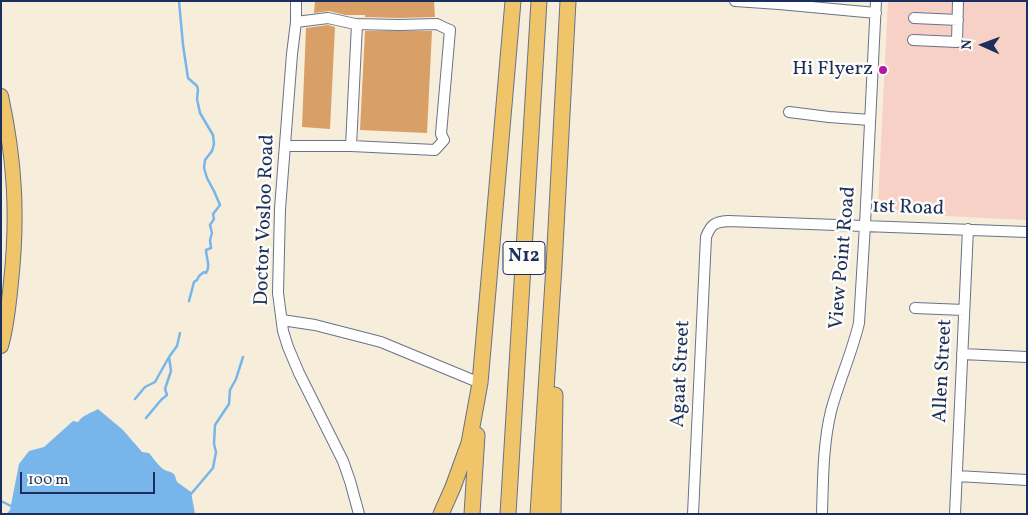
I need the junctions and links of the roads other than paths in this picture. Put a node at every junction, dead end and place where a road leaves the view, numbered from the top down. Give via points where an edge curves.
1 (296, 1) edge
2 (513, 1) edge
3 (539, 1) edge
4 (568, 1) edge
5 (735, 1) edge
6 (876, 1) edge
7 (958, 1) edge
8 (876, 13) junction
9 (914, 18) dead end
10 (958, 20) junction
11 (296, 22) junction
12 (357, 24) junction
13 (913, 40) dead end
14 (1, 96) edge
15 (789, 112) dead end
16 (1, 120) edge
17 (870, 120) junction
18 (285, 146) junction
19 (351, 146) junction
20 (865, 225) junction
21 (968, 229) junction
22 (1027, 232) edge
23 (706, 237) joint
24 (554, 266) junction
25 (915, 308) dead end
26 (1, 310) edge
27 (964, 310) junction
28 (282, 320) junction
29 (1, 346) edge
30 (962, 354) junction
31 (1027, 357) edge
32 (480, 383) junction
33 (957, 476) junction
34 (1027, 480) edge
35 (359, 514) edge
36 (441, 514) edge
37 (472, 514) edge
38 (508, 514) edge
39 (538, 514) edge
40 (553, 514) edge
41 (693, 514) edge
42 (822, 514) edge
43 (955, 514) edge

1 - 11 street, Doctor Vosloo Road
2 - 32 highway
3 - 38 highway, N12
4 - 24 highway, N12
5 - 8 street
6 - 8 street, View Point Road
7 - 10 street
8 - 17 street, View Point Road
9 - 10 street
10 - 13 street via 957,42
11 - 12 street via 328,18
11 - 18 street, Doctor Vosloo Road
12 - 19 street
12 - 19 street via 437,24 450,30 441,134 444,140 435,150
14 - 29 main road via 15,191 10,294
15 - 17 street
16 - 26 main road via 10,204 9,252
17 - 20 street, View Point Road
18 - 19 street
18 - 28 street, Doctor Vosloo Road via 278,293
20 - 21 street, 1st Road
20 - 23 street, 1st Road via 719,221 713,224
20 - 42 street, View Point Road via 859,323 828,426
21 - 22 street, 1st Road
21 - 27 street, Allen Street
23 - 41 street, Agaat Street
24 - 39 highway, N12
24 - 40 highway
25 - 27 street
27 - 30 street, Allen Street
28 - 32 street via 381,342
28 - 35 street, Doctor Vosloo Road via 293,360 344,461
30 - 31 street
30 - 33 street, Allen Street
32 - 36 highway via 469,443
32 - 37 highway
33 - 34 street
33 - 43 street, Allen Street

